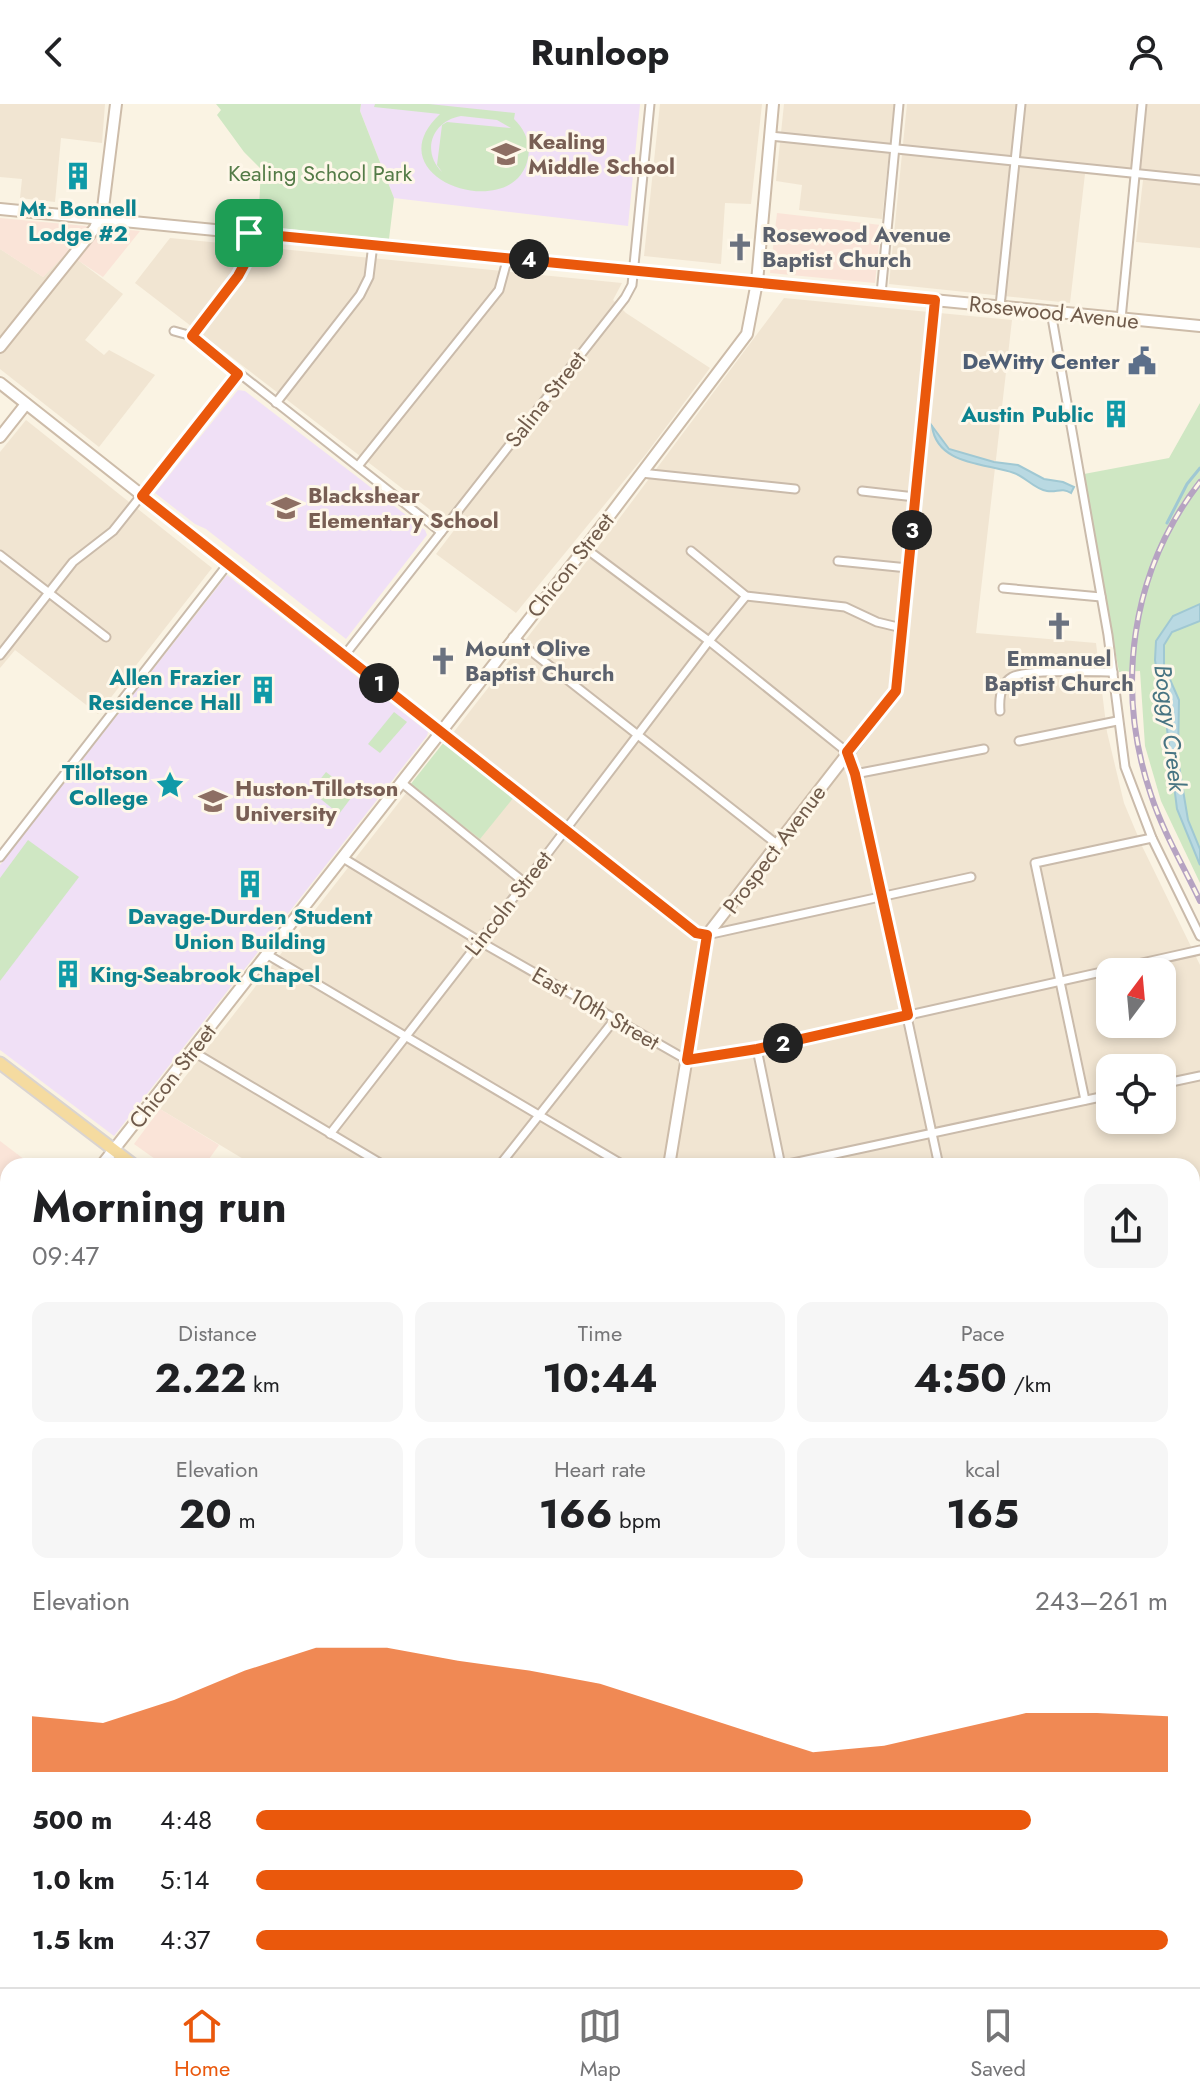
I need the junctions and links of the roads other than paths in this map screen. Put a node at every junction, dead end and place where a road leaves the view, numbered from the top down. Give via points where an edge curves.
1 (116, 104) edge
2 (650, 104) edge
3 (773, 104) edge
4 (899, 104) edge
5 (1021, 104) edge
6 (1142, 104) edge
7 (770, 136) junction
8 (893, 150) junction
9 (1015, 162) junction
10 (1134, 174) junction
11 (1200, 180) edge
12 (0, 209) edge
13 (99, 218) junction
14 (249, 233) junction
15 (373, 244) junction
16 (508, 257) junction
17 (634, 270) junction
18 (757, 282) junction
19 (881, 294) junction
20 (935, 300) junction
21 (1000, 306) junction
22 (1051, 312) junction
23 (1121, 319) junction
24 (1200, 326) edge
25 (174, 331) dead end
26 (192, 336) junction
27 (0, 347) edge
28 (238, 374) junction
29 (0, 383) edge
30 (276, 403) junction
31 (26, 404) junction
32 (0, 437) edge
33 (358, 466) junction
34 (641, 473) junction
35 (795, 489) dead end
36 (862, 491) dead end
37 (142, 496) junction
38 (915, 497) junction
39 (441, 532) junction
40 (585, 548) junction
41 (691, 551) dead end
42 (0, 555) edge
43 (838, 561) dead end
44 (228, 564) junction
45 (908, 568) junction
46 (1003, 588) dead end
47 (49, 593) junction
48 (746, 596) junction
49 (1101, 597) junction
50 (902, 628) junction
51 (106, 637) dead end
52 (513, 637) junction
53 (709, 641) junction
54 (0, 655) edge
55 (344, 656) junction
56 (1113, 672) junction
57 (1000, 711) dead end
58 (1117, 721) junction
59 (440, 731) junction
60 (638, 735) junction
61 (1019, 741) dead end
62 (984, 749) dead end
63 (847, 752) junction
64 (855, 774) junction
65 (402, 783) junction
66 (565, 829) junction
67 (1152, 838) junction
68 (778, 845) junction
69 (0, 857) edge
70 (343, 858) junction
71 (971, 877) dead end
72 (525, 883) junction
73 (881, 897) junction
74 (707, 935) junction
75 (1200, 936) edge
76 (479, 941) junction
77 (1200, 950) edge
78 (268, 955) junction
79 (1059, 981) junction
80 (908, 1015) junction
81 (615, 1019) junction
82 (404, 1037) junction
83 (757, 1049) junction
84 (192, 1051) junction
85 (687, 1060) junction
86 (0, 1063) edge
87 (1200, 1076) edge
88 (1176, 1081) edge
89 (1096, 1098) edge
90 (1085, 1100) junction
91 (538, 1117) junction
92 (330, 1134) junction
93 (932, 1135) junction
94 (114, 1150) junction
95 (108, 1158) edge
96 (124, 1158) edge
97 (371, 1158) edge
98 (505, 1158) edge
99 (611, 1158) edge
100 (670, 1158) edge
101 (779, 1158) edge
102 (820, 1158) edge
103 (937, 1158) edge

1 - 13 street
2 - 17 street, Salina Street
3 - 7 street, Chicon Street
4 - 8 street
5 - 9 street
6 - 10 street
7 - 8 street
7 - 18 street, Chicon Street
8 - 9 street
8 - 19 street
9 - 10 street
9 - 21 street
10 - 11 street
10 - 23 street
12 - 13 street, Rosewood Avenue
13 - 14 street, Rosewood Avenue
13 - 27 street
14 - 15 street, Rosewood Avenue
14 - 26 street via 238,276
15 - 16 street, Rosewood Avenue
15 - 30 street via 369,277 360,295
16 - 17 street, Rosewood Avenue
16 - 33 street via 499,290
17 - 18 street, Rosewood Avenue
17 - 39 street, Salina Street via 625,298
18 - 19 street, Rosewood Avenue
18 - 34 street, Chicon Street via 747,334
19 - 20 street, Rosewood Avenue
20 - 21 street, Rosewood Avenue
20 - 38 street
21 - 22 street, Rosewood Avenue
22 - 23 street, Rosewood Avenue
22 - 49 street
23 - 24 street, Rosewood Avenue
25 - 26 street
26 - 28 street
28 - 30 street
28 - 37 street
29 - 31 street
30 - 33 street
31 - 32 street
31 - 37 street
33 - 39 street
34 - 35 street
34 - 40 street, Chicon Street
36 - 38 street
37 - 44 street
37 - 47 street via 113,531 73,562
38 - 45 street
39 - 55 street, Salina Street
40 - 52 street, Chicon Street
40 - 53 street
41 - 48 street
42 - 47 street
43 - 45 street
44 - 55 street
44 - 69 street
45 - 50 street
46 - 49 street
47 - 51 street
47 - 54 street
48 - 50 street via 845,607
48 - 53 street, Lincoln Street
49 - 56 street
50 - 63 street, Prospect Avenue via 896,691
52 - 59 street, Chicon Street
52 - 60 street
53 - 60 street, Lincoln Street
53 - 63 street
55 - 59 street
56 - 57 street via 1019,674 1005,683
56 - 58 street
58 - 61 street
58 - 67 street via 1125,767
59 - 65 street, Chicon Street
59 - 66 street
60 - 66 street, Lincoln Street
60 - 68 street
62 - 64 street
63 - 64 street
63 - 68 street, Prospect Avenue
64 - 73 street
65 - 70 street, Chicon Street
65 - 72 street
66 - 72 street, Lincoln Street
66 - 74 street via 696,933
67 - 75 street
67 - 79 street via 1035,863
68 - 74 street, Prospect Avenue
70 - 76 street, East 10th Street
70 - 78 street, Chicon Street
71 - 73 street
72 - 76 street, Lincoln Street
73 - 74 street
73 - 80 street
74 - 85 street, Prospect Avenue
76 - 81 street, East 10th Street
76 - 82 street, Lincoln Street
77 - 79 street
78 - 82 street
78 - 84 street, Chicon Street
79 - 80 street
79 - 90 street
80 - 83 street
80 - 93 street
81 - 85 street, East 10th Street
81 - 91 street
82 - 91 street
82 - 92 street, Lincoln Street
83 - 85 street
83 - 101 street
84 - 92 street
84 - 94 street, Chicon Street
85 - 100 street, Prospect Avenue
86 - 94 main road
87 - 88 street
89 - 90 street
90 - 93 street
91 - 98 street
91 - 99 street
92 - 97 street
93 - 102 street
93 - 103 street
94 - 95 street, Chicon Street
94 - 96 main road

